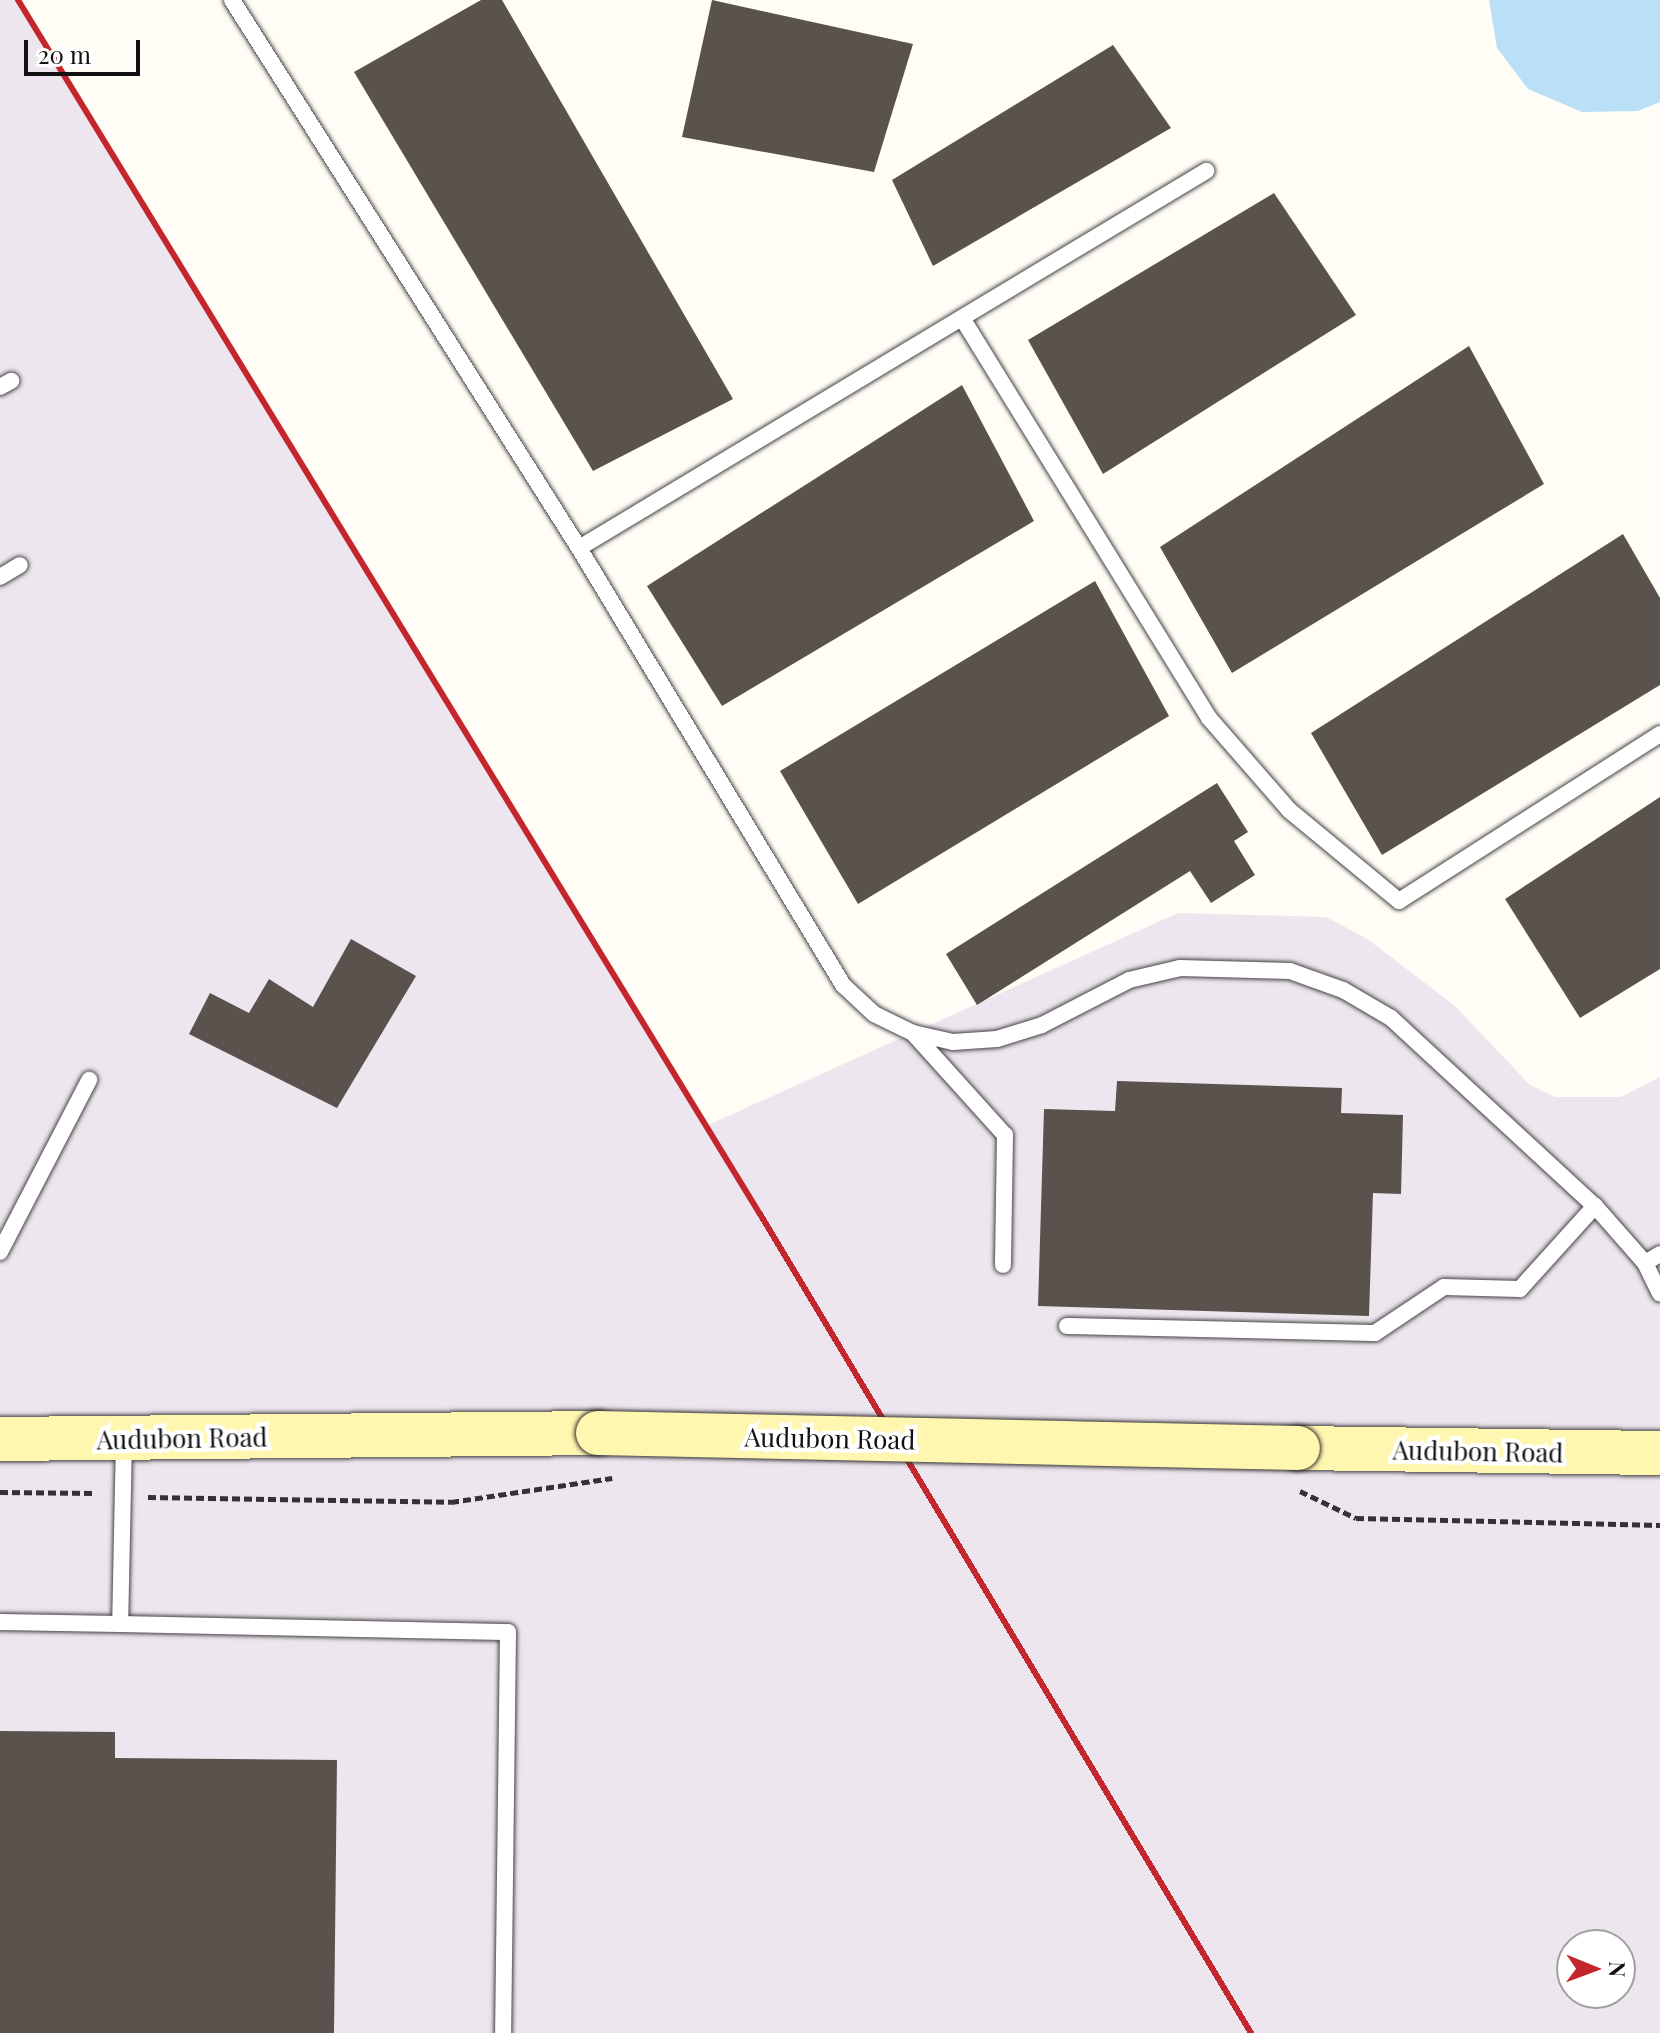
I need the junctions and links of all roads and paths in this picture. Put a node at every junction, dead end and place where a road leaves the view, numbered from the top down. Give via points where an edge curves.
1 (232, 0) edge
2 (1206, 171) dead end
3 (962, 318) junction
4 (579, 548) junction
5 (20, 565) dead end
6 (0, 577) edge
7 (1660, 734) edge
8 (913, 1033) junction
9 (89, 1080) dead end
10 (1595, 1206) junction
11 (0, 1252) edge
12 (1653, 1258) edge
13 (1003, 1265) dead end
14 (1660, 1294) edge
15 (1067, 1326) dead end
16 (124, 1438) junction
17 (0, 1439) edge
18 (1660, 1453) edge
19 (1297, 1468) junction
20 (624, 1476) dead end
21 (0, 1492) edge
22 (121, 1497) junction
23 (1660, 1525) edge
24 (0, 1622) edge
25 (120, 1624) junction
26 (503, 2033) edge

1 - 4 lane
2 - 3 lane
3 - 4 lane
3 - 7 lane via 1209,718 1289,810 1399,901
4 - 8 lane via 843,985 874,1014
5 - 6 lane
8 - 10 lane via 953,1042 997,1039 1042,1025 1129,980 1180,968 1290,971 1343,990 1391,1018
8 - 13 lane via 1005,1135
9 - 11 lane
10 - 12 lane
10 - 15 lane via 1520,1289 1444,1287 1375,1333
12 - 14 lane
16 - 17 street, Audubon Road
16 - 19 street, Audubon Road, bridge via 598,1433
16 - 22 lane
18 - 19 street, Audubon Road
19 - 23 path via 1356,1518
20 - 22 path via 451,1502
21 - 22 path
22 - 25 lane
24 - 25 lane
25 - 26 lane via 508,1632

